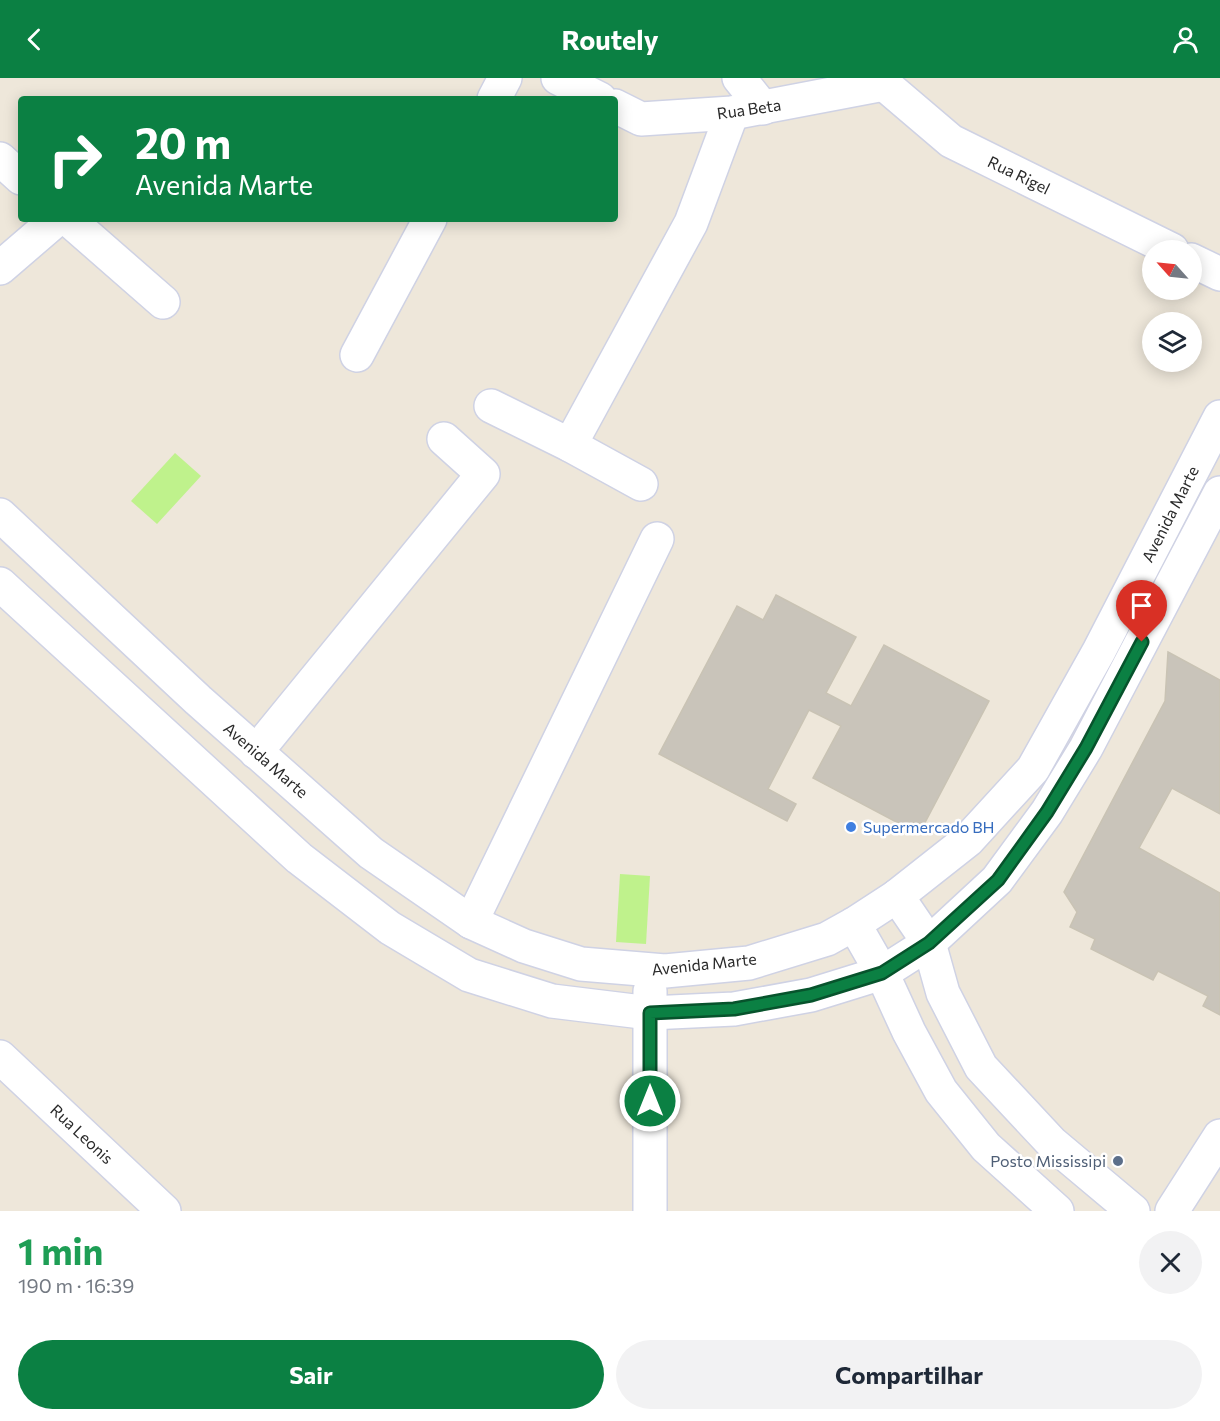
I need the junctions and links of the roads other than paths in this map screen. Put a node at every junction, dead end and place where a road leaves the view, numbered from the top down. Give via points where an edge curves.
1 (505, 78) edge
2 (558, 78) edge
3 (739, 78) edge
4 (883, 81) edge
5 (496, 96) edge
6 (594, 96) edge
7 (618, 108) edge
8 (747, 111) junction
9 (0, 159) edge
10 (18, 175) edge
11 (54, 222) edge
12 (71, 222) edge
13 (427, 222) edge
14 (1152, 240) edge
15 (1202, 265) edge
16 (0, 268) edge
17 (1220, 274) edge
18 (162, 302) dead end
19 (357, 355) dead end
20 (491, 406) dead end
21 (1220, 417) edge
22 (444, 439) dead end
23 (570, 445) junction
24 (641, 484) dead end
25 (1220, 493) edge
26 (0, 515) edge
27 (657, 539) dead end
28 (0, 584) edge
29 (256, 752) junction
30 (897, 896) junction
31 (471, 922) junction
32 (854, 924) junction
33 (929, 943) junction
34 (649, 971) junction
35 (882, 973) junction
36 (650, 1013) junction
37 (0, 1057) edge
38 (1220, 1136) edge
39 (1117, 1206) edge
40 (164, 1211) edge
41 (650, 1211) edge
42 (1057, 1211) edge
43 (1172, 1211) edge

1 - 5 street
2 - 6 street
3 - 8 street
4 - 8 street, Rua Beta
4 - 14 street, Rua Rigel via 951,141
7 - 8 street, Rua Beta via 641,119
8 - 23 street
9 - 10 street
11 - 16 street
12 - 18 street
13 - 19 street
15 - 17 street
20 - 23 street
21 - 30 street, Avenida Marte via 1033,769 968,840
22 - 29 street via 483,474
23 - 24 street
25 - 33 street, Avenida Marte via 1086,748 1047,812 998,880
26 - 29 street, Avenida Marte
27 - 31 street
28 - 36 street, Avenida Marte via 299,858 390,928 469,975 552,1001
29 - 31 street, Avenida Marte via 371,852
30 - 32 street, Avenida Marte
30 - 33 street
31 - 34 street, Avenida Marte via 524,946 581,964
32 - 34 street, Avenida Marte via 827,939 749,963
32 - 35 street
33 - 35 street, Avenida Marte
33 - 39 street via 943,993 981,1067
34 - 36 street
35 - 36 street, Avenida Marte via 811,995 734,1009
35 - 42 street via 941,1091 986,1147
36 - 41 street
37 - 40 street, Rua Leonis
38 - 43 street

